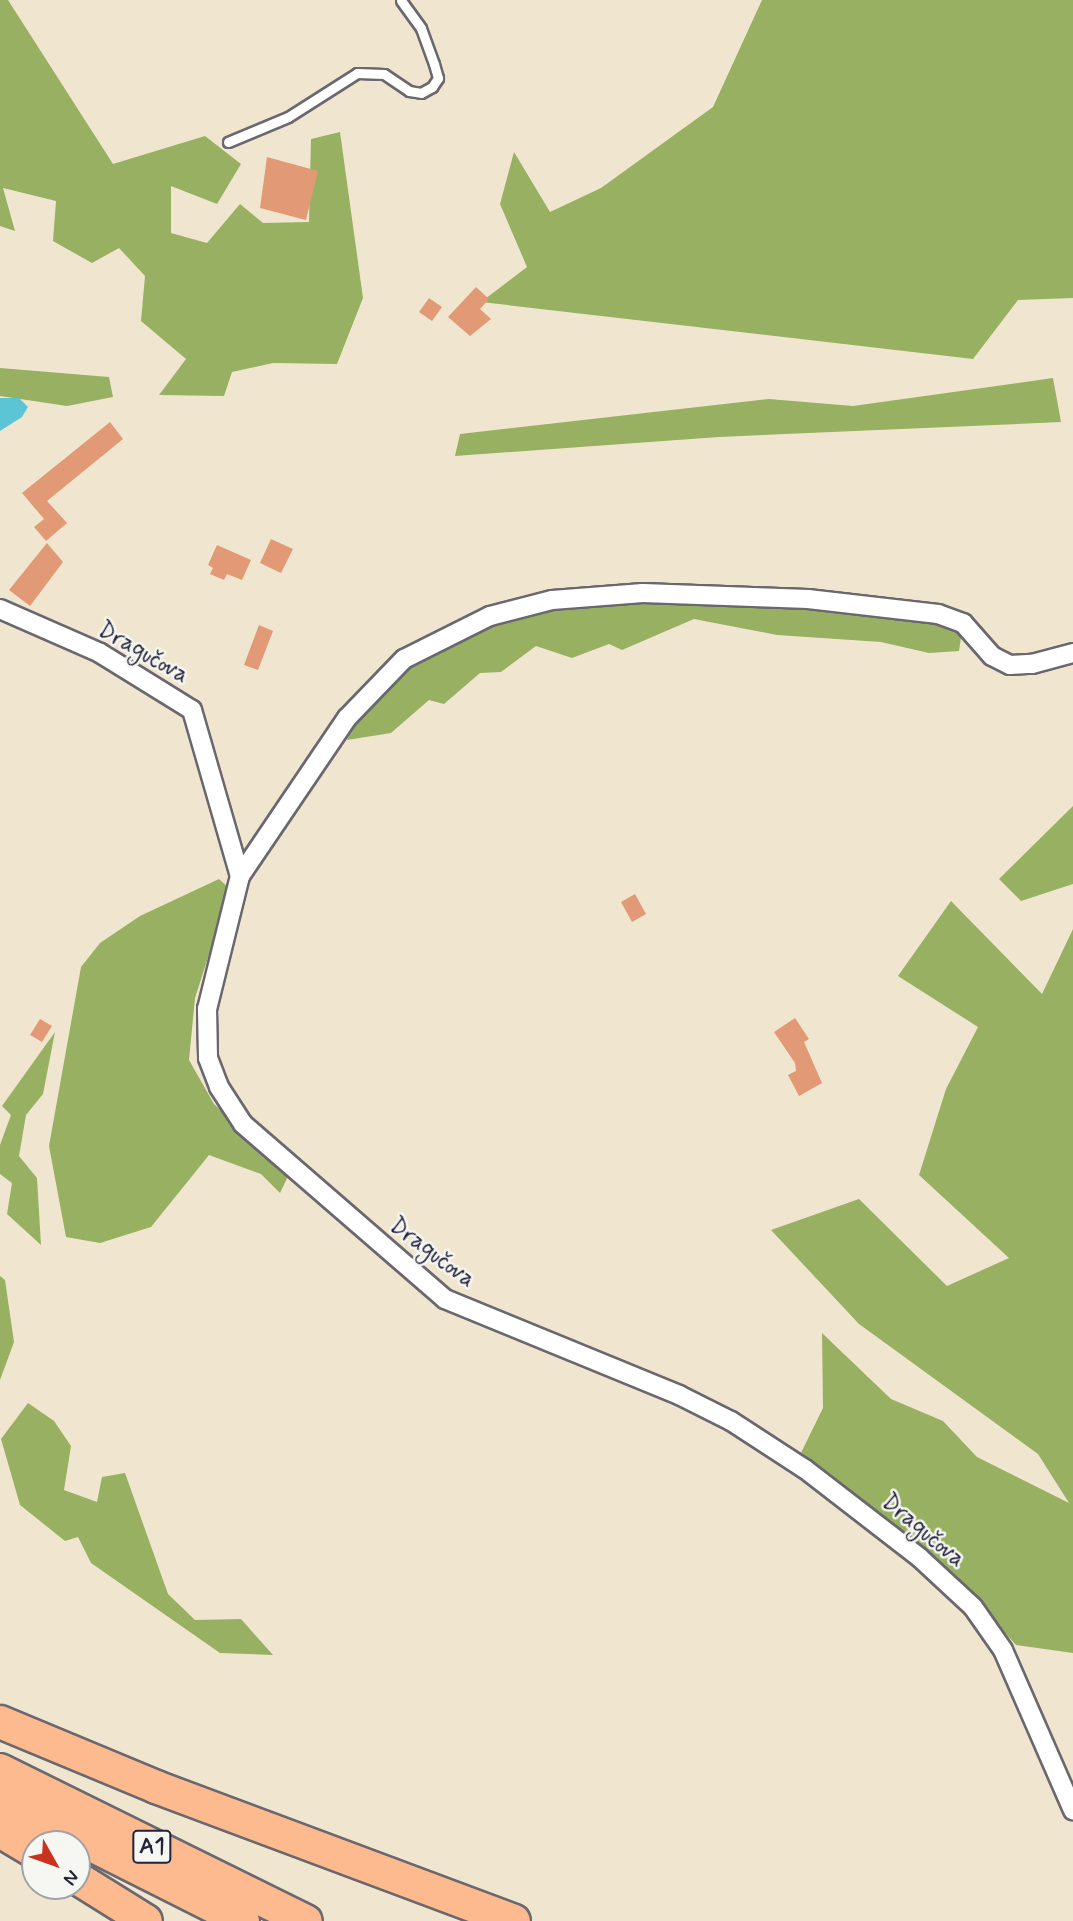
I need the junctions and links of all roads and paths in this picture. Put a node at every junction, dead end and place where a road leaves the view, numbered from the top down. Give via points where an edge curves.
1 (401, 0) edge
2 (228, 142) dead end
3 (0, 609) edge
4 (1073, 653) edge
5 (240, 876) junction
6 (0, 1722) edge
7 (0, 1770) edge
8 (0, 1799) edge
9 (1073, 1810) edge
10 (0, 1831) edge
11 (21, 1844) edge
12 (91, 1887) edge
13 (146, 1921) edge
14 (243, 1921) edge
15 (306, 1921) edge
16 (514, 1921) edge

1 - 2 lane via 421,29 434,64 438,78 432,87 409,92 384,74 357,73 288,117
3 - 5 street, Dragučova via 100,653 192,710
4 - 5 street via 1010,665 992,656 962,623 937,614 808,599 643,593 552,600 490,616 404,659 375,685 347,718
5 - 9 street, Dragučova via 207,1009 208,1058 219,1087 243,1124 445,1299 679,1395 731,1421 805,1469 920,1558 972,1607 1003,1650
6 - 16 highway via 156,1787
7 - 15 highway, A1
8 - 14 highway, A1
10 - 11 highway
12 - 13 highway

